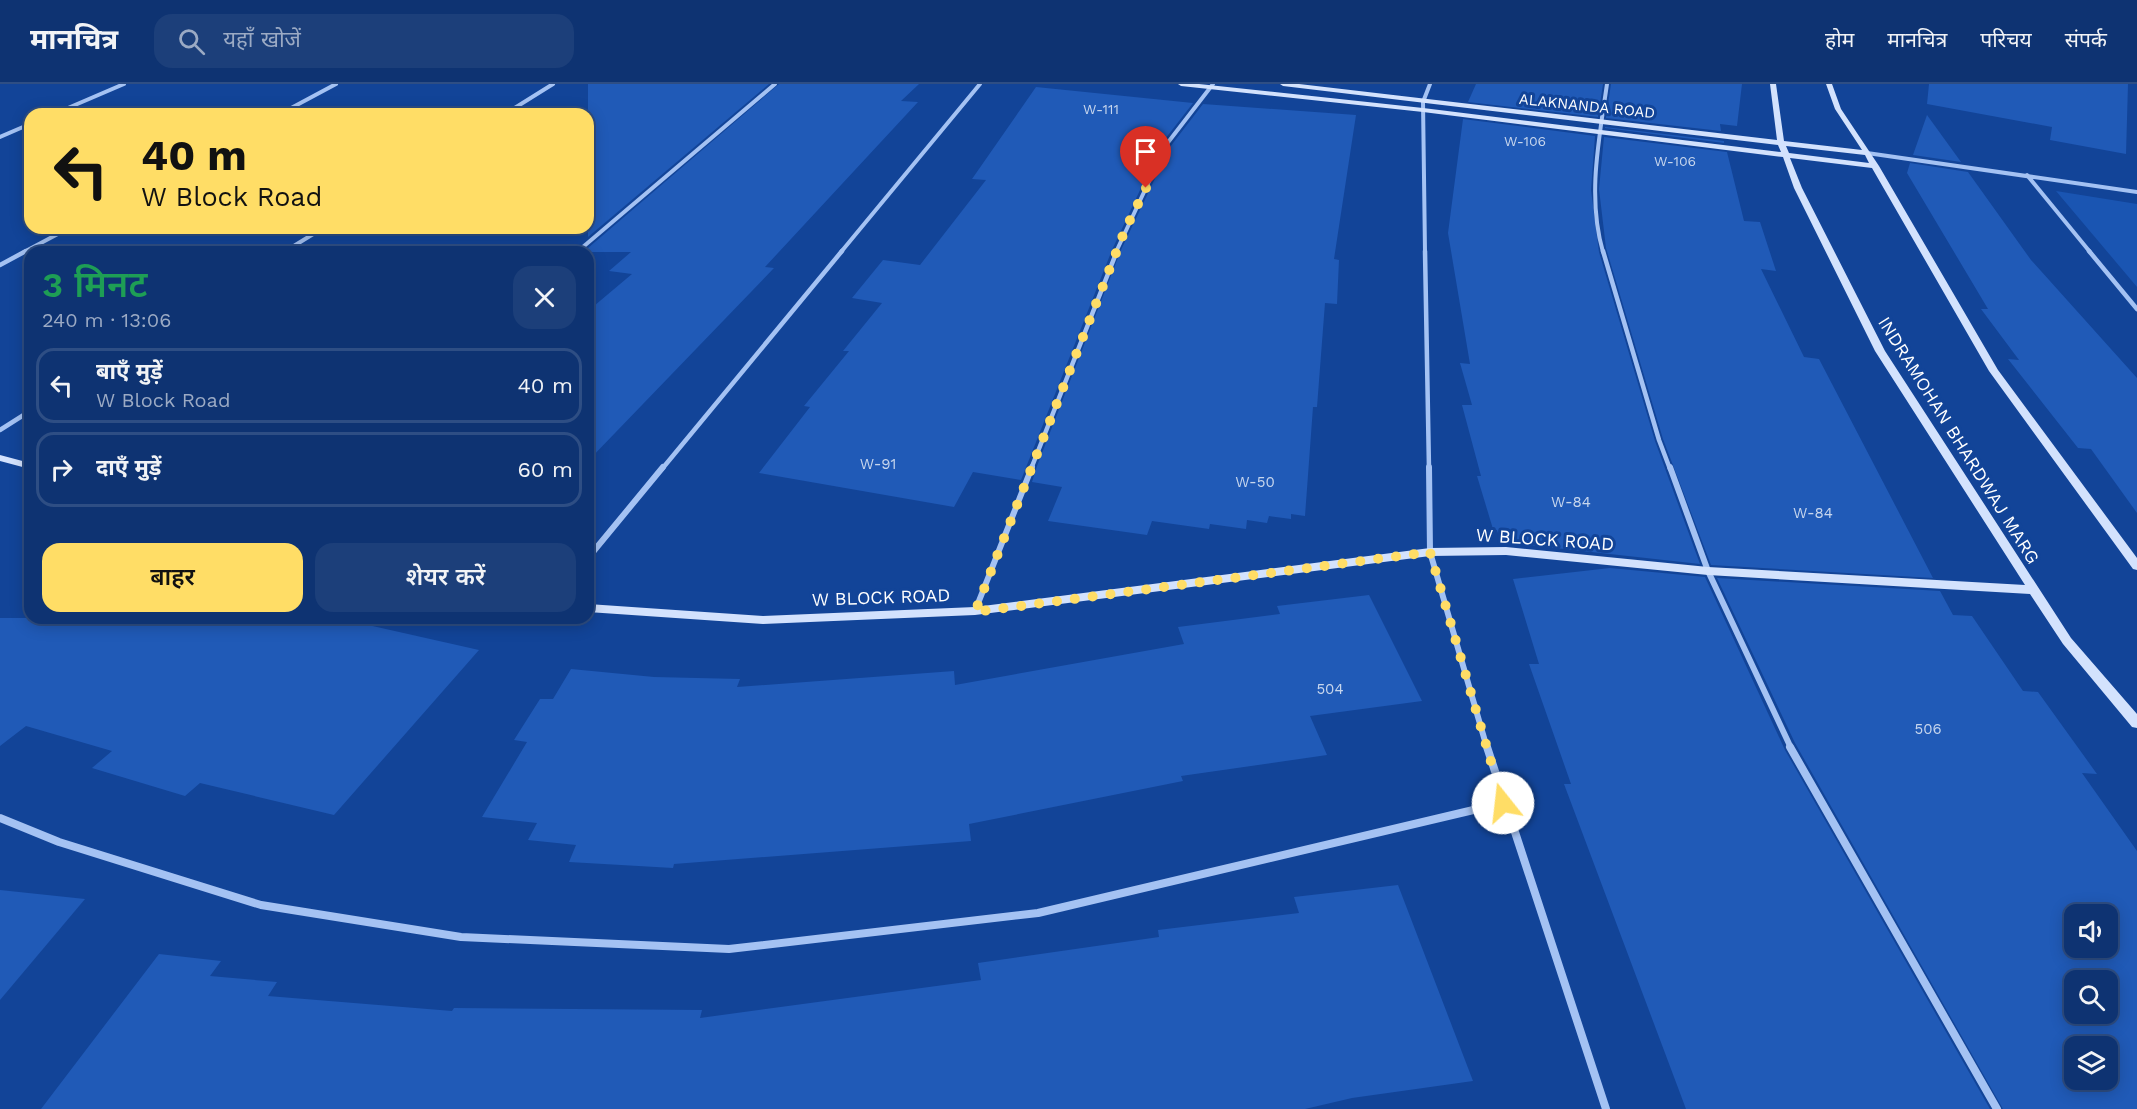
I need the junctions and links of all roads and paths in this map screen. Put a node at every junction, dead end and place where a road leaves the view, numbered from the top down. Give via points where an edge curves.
1 (124, 84) edge
2 (336, 84) edge
3 (553, 84) edge
4 (775, 84) edge
5 (980, 84) edge
6 (1181, 84) edge
7 (1283, 84) edge
8 (1430, 84) edge
9 (1607, 84) edge
10 (1773, 84) edge
11 (1829, 84) edge
12 (1212, 85) edge
13 (1423, 102) junction
14 (68, 108) edge
15 (291, 108) edge
16 (515, 108) edge
17 (1423, 110) junction
18 (1602, 121) junction
19 (24, 127) edge
20 (1600, 132) junction
21 (0, 137) edge
22 (1781, 142) junction
23 (1868, 153) junction
24 (1786, 157) junction
25 (1875, 166) junction
26 (2027, 174) junction
27 (2137, 192) edge
28 (58, 234) edge
29 (313, 234) edge
30 (35, 246) edge
31 (294, 246) edge
32 (585, 246) edge
33 (24, 252) edge
34 (0, 265) edge
35 (2137, 309) edge
36 (24, 415) edge
37 (0, 430) edge
38 (0, 458) edge
39 (24, 464) edge
40 (594, 551) edge
41 (1430, 552) junction
42 (2137, 566) edge
43 (1708, 571) junction
44 (2034, 590) junction
45 (594, 608) edge
46 (975, 612) junction
47 (2137, 723) edge
48 (1503, 803) junction
49 (0, 818) edge
50 (1606, 1109) edge
51 (1997, 1109) edge

1 - 14 street
2 - 15 street
3 - 16 street
4 - 32 street
5 - 40 street
6 - 12 street
7 - 13 street, ALAKNANDA ROAD
8 - 13 street
9 - 18 street
10 - 22 street, INDRAMOHAN BHARDWAJ MARG
11 - 23 street via 1838,109
12 - 17 street
12 - 46 street via 1166,145 1125,230
13 - 17 street
13 - 18 street, ALAKNANDA ROAD
17 - 20 street
17 - 41 street
18 - 20 street
18 - 22 street, ALAKNANDA ROAD
19 - 21 street
20 - 24 street
20 - 43 street via 1594,173 1598,234 1659,441
22 - 23 street, ALAKNANDA ROAD
22 - 24 street, INDRAMOHAN BHARDWAJ MARG
23 - 25 street
23 - 26 street
24 - 25 street
24 - 44 street, INDRAMOHAN BHARDWAJ MARG via 1880,351
25 - 42 street via 1994,371
26 - 27 street
26 - 35 street
28 - 30 street
29 - 31 street
33 - 34 street
36 - 37 street
38 - 39 street
41 - 43 street, W BLOCK ROAD via 1506,551
41 - 46 street, W BLOCK ROAD
41 - 48 street
43 - 44 street, W BLOCK ROAD
43 - 51 street via 1782,734
44 - 47 street, INDRAMOHAN BHARDWAJ MARG via 2067,642
45 - 46 street, W BLOCK ROAD via 763,621
48 - 49 street via 1038,912 729,949 461,937 261,906 59,842
48 - 50 street

